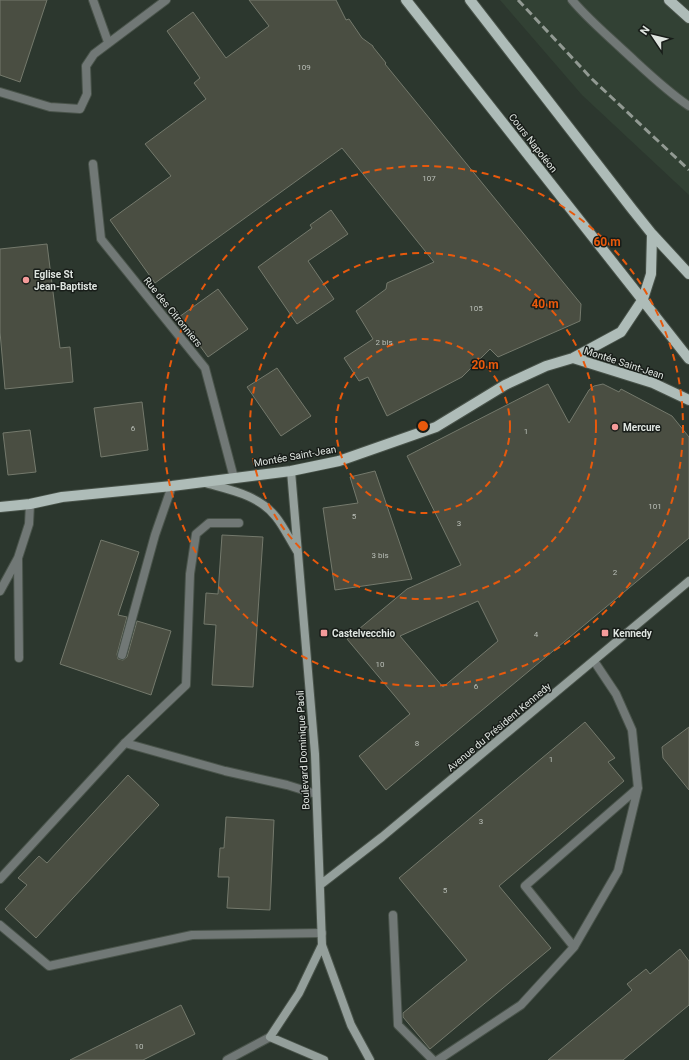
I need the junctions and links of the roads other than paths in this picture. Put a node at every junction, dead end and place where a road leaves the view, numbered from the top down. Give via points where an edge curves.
1 (93, 0) edge
2 (166, 0) edge
3 (406, 0) edge
4 (470, 0) edge
5 (572, 0) edge
6 (669, 0) edge
7 (689, 18) edge
8 (108, 42) junction
9 (0, 92) edge
10 (689, 106) edge
11 (93, 164) dead end
12 (652, 234) junction
13 (689, 274) edge
14 (643, 299) junction
15 (573, 358) junction
16 (689, 359) edge
17 (689, 400) edge
18 (291, 471) junction
19 (234, 478) junction
20 (200, 482) junction
21 (172, 486) junction
22 (30, 504) junction
23 (0, 507) edge
24 (239, 523) dead end
25 (299, 553) junction
26 (18, 558) junction
27 (689, 581) edge
28 (0, 591) edge
29 (122, 655) dead end
30 (19, 658) dead end
31 (594, 661) junction
32 (125, 743) junction
33 (638, 788) junction
34 (316, 794) junction
35 (0, 879) edge
36 (320, 885) junction
37 (393, 915) dead end
38 (0, 925) edge
39 (322, 933) junction
40 (322, 945) junction
41 (574, 947) junction
42 (270, 1037) junction
43 (227, 1060) edge
44 (324, 1060) edge
45 (370, 1060) edge
46 (433, 1060) edge
47 (438, 1060) edge

1 - 8 street
2 - 8 street
3 - 14 main road, Cours Napoléon
4 - 12 main road
5 - 10 street via 637,63
6 - 7 main road
8 - 9 street via 94,54 86,66 87,94 80,109 50,107
11 - 19 street, Rue des Citronniers via 101,239 205,368
12 - 13 main road
12 - 14 main road via 651,274
14 - 15 main road, Montée Saint-Jean via 621,332
14 - 16 main road, Cours Napoléon
15 - 17 main road, Montée Saint-Jean via 653,383
15 - 18 main road, Montée Saint-Jean via 546,366 505,385 436,427 339,461
18 - 19 main road, Montée Saint-Jean
18 - 25 main road, Boulevard Dominique Paoli
19 - 20 main road, Montée Saint-Jean
20 - 21 main road, Montée Saint-Jean
20 - 25 main road, Boulevard Dominique Paoli via 248,495 263,504 276,517
21 - 22 main road, Montée Saint-Jean via 62,497
21 - 29 street via 155,535
22 - 23 main road, Montée Saint-Jean
22 - 26 street via 29,524
24 - 32 street via 209,524 196,534 190,574 186,684
25 - 34 main road, Boulevard Dominique Paoli
26 - 28 street
26 - 30 street
27 - 31 main road, Avenue du Président Kennedy
31 - 33 street via 616,694 632,730
31 - 36 main road, Avenue du Président Kennedy via 382,837
32 - 34 street
32 - 35 street
33 - 41 street via 618,871
33 - 41 street via 525,886
34 - 36 main road, Boulevard Dominique Paoli
36 - 39 main road, Boulevard Dominique Paoli
37 - 46 street via 398,1025
38 - 39 street via 49,966 192,935
39 - 40 main road, Boulevard Dominique Paoli
40 - 42 main road via 299,993
40 - 45 main road via 351,1025
41 - 47 street via 521,1005
42 - 43 street
42 - 44 main road

